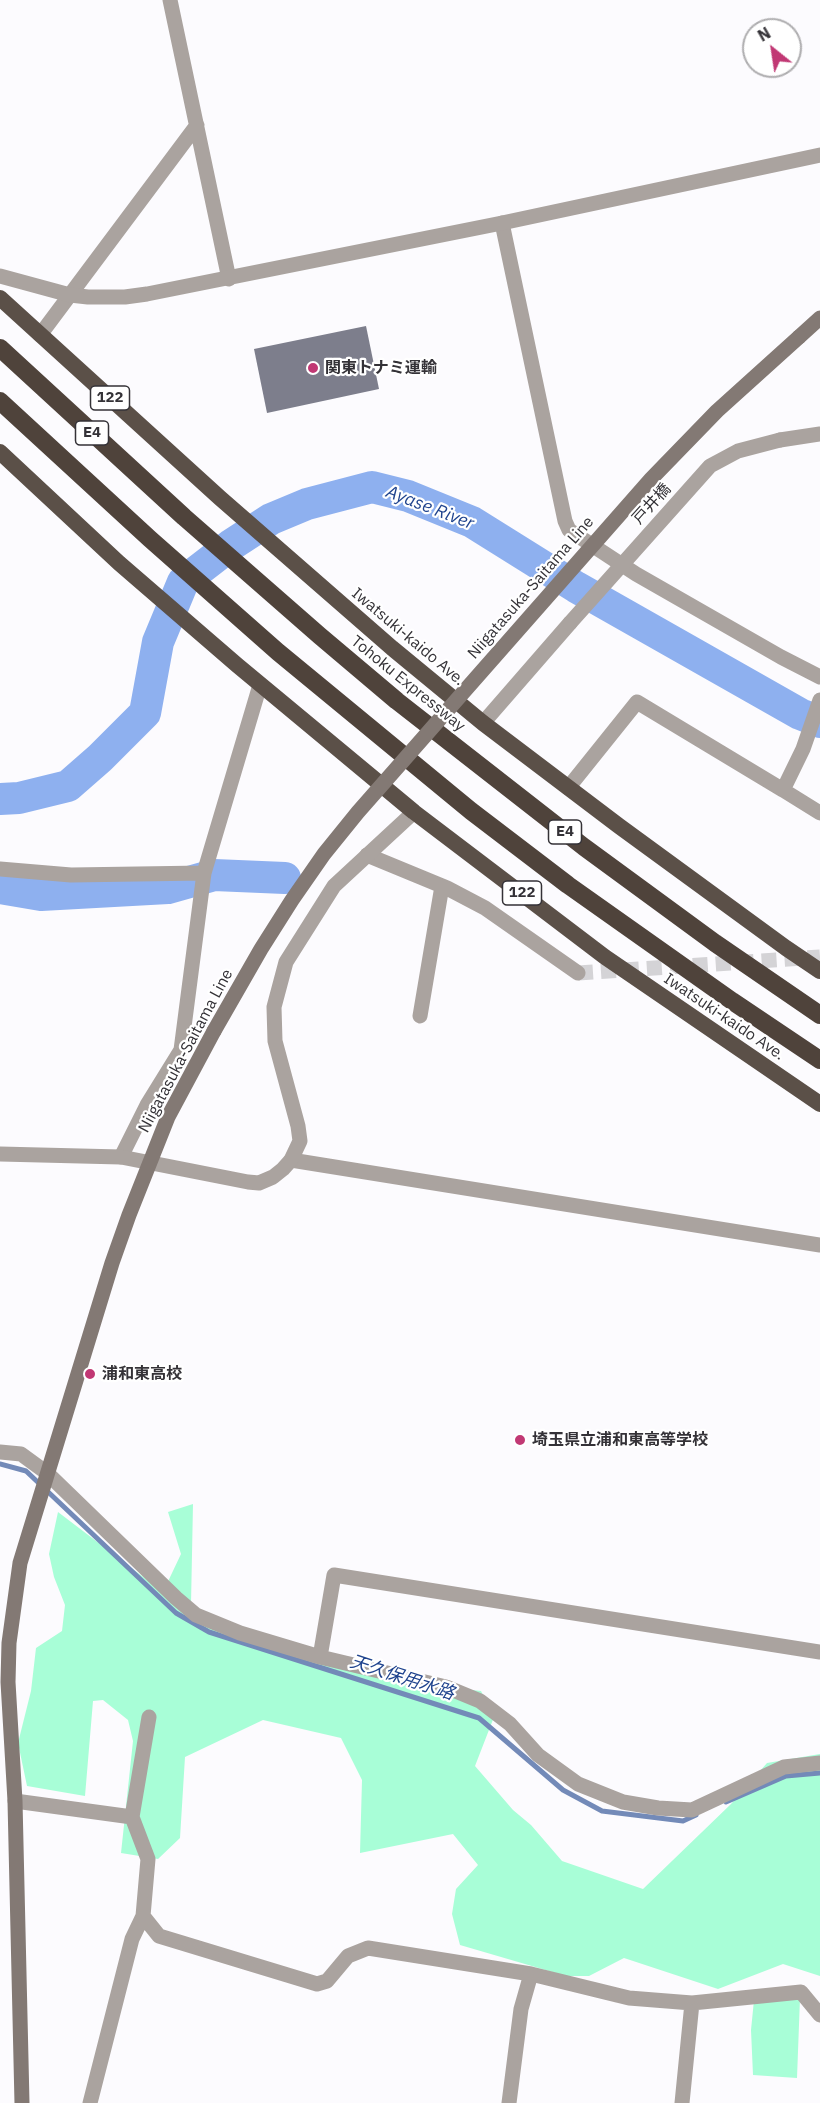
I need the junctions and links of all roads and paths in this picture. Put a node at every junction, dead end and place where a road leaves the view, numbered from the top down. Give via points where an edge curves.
1 (170, 0) edge
2 (196, 125) junction
3 (820, 155) edge
4 (502, 223) junction
5 (0, 276) edge
6 (229, 279) junction
7 (70, 295) junction
8 (0, 298) edge
9 (820, 318) edge
10 (40, 335) junction
11 (0, 348) edge
12 (0, 401) edge
13 (820, 434) edge
14 (0, 452) edge
15 (7, 467) edge
16 (820, 677) edge
17 (260, 685) junction
18 (820, 700) edge
19 (483, 723) junction
20 (568, 788) junction
21 (783, 790) junction
22 (414, 812) junction
23 (820, 813) edge
24 (367, 855) junction
25 (0, 869) edge
26 (204, 873) junction
27 (442, 886) junction
28 (819, 969) edge
29 (578, 973) tunnel mouth
30 (820, 1015) edge
31 (420, 1016) dead end
32 (820, 1060) edge
33 (820, 1104) edge
34 (0, 1154) edge
35 (121, 1157) junction
36 (291, 1160) junction
37 (149, 1161) junction
38 (820, 1245) edge
39 (0, 1452) edge
40 (46, 1473) junction
41 (820, 1652) edge
42 (320, 1657) junction
43 (149, 1717) dead end
44 (820, 1762) edge
45 (15, 1801) junction
46 (132, 1817) junction
47 (143, 1916) junction
48 (531, 1974) junction
49 (692, 2003) junction
50 (820, 2015) edge
51 (22, 2103) edge
52 (90, 2103) edge
53 (509, 2103) edge
54 (682, 2103) edge

1 - 2 street
2 - 6 street
2 - 7 street
3 - 4 street
4 - 6 street
4 - 16 street via 569,530 636,574
5 - 7 street
6 - 7 street via 125,297
7 - 10 street
8 - 10 highway, Iwatsuki-kaido Ave. / 122
9 - 37 main road, Niigatasuka-Saitama Line, bridge via 717,411 651,478 324,854 261,949 214,1031
10 - 19 highway, Iwatsuki-kaido Ave. / 122 via 220,498
11 - 30 highway, Tohoku Expressway / E4 via 184,517 459,751 715,943
12 - 32 highway, E4 via 278,652 471,811 568,885
13 - 19 street, 戸井橋, bridge via 738,451 710,466
14 - 15 highway, Iwatsuki-kaido Ave. / 122
15 - 17 highway, Iwatsuki-kaido Ave. / 122
17 - 22 highway, Iwatsuki-kaido Ave. / 122
17 - 26 street
18 - 21 street
19 - 20 highway, Iwatsuki-kaido Ave. / 122
20 - 21 street via 637,702
20 - 28 highway, Iwatsuki-kaido Ave. / 122
21 - 23 street
22 - 24 street
22 - 33 highway, Iwatsuki-kaido Ave. / 122 via 605,957
24 - 27 street
24 - 36 street via 334,886 286,962 274,1007 275,1041 300,1141
25 - 26 street via 71,875
26 - 35 street via 181,1050
27 - 29 street via 485,908
27 - 31 street
34 - 35 street
35 - 37 street
36 - 37 street via 273,1177 259,1182
36 - 38 street
37 - 40 main road, Niigatasuka-Saitama Line via 112,1263
39 - 40 street via 21,1454
40 - 42 street via 196,1615 240,1634
40 - 45 main road, Niigatasuka-Saitama Line via 20,1563 9,1643
41 - 42 street via 334,1575
42 - 44 street via 446,1687 480,1701 510,1724 538,1755 578,1784 623,1802 692,1810 784,1767
43 - 46 street
45 - 46 street
45 - 51 main road, Niigatasuka-Saitama Line
46 - 47 street via 148,1859
47 - 48 street via 159,1936 317,1984 327,1981 348,1956 368,1948
47 - 52 street via 132,1940
48 - 49 street via 629,1998
48 - 53 street via 521,2009
49 - 50 street via 801,1992
49 - 54 street

